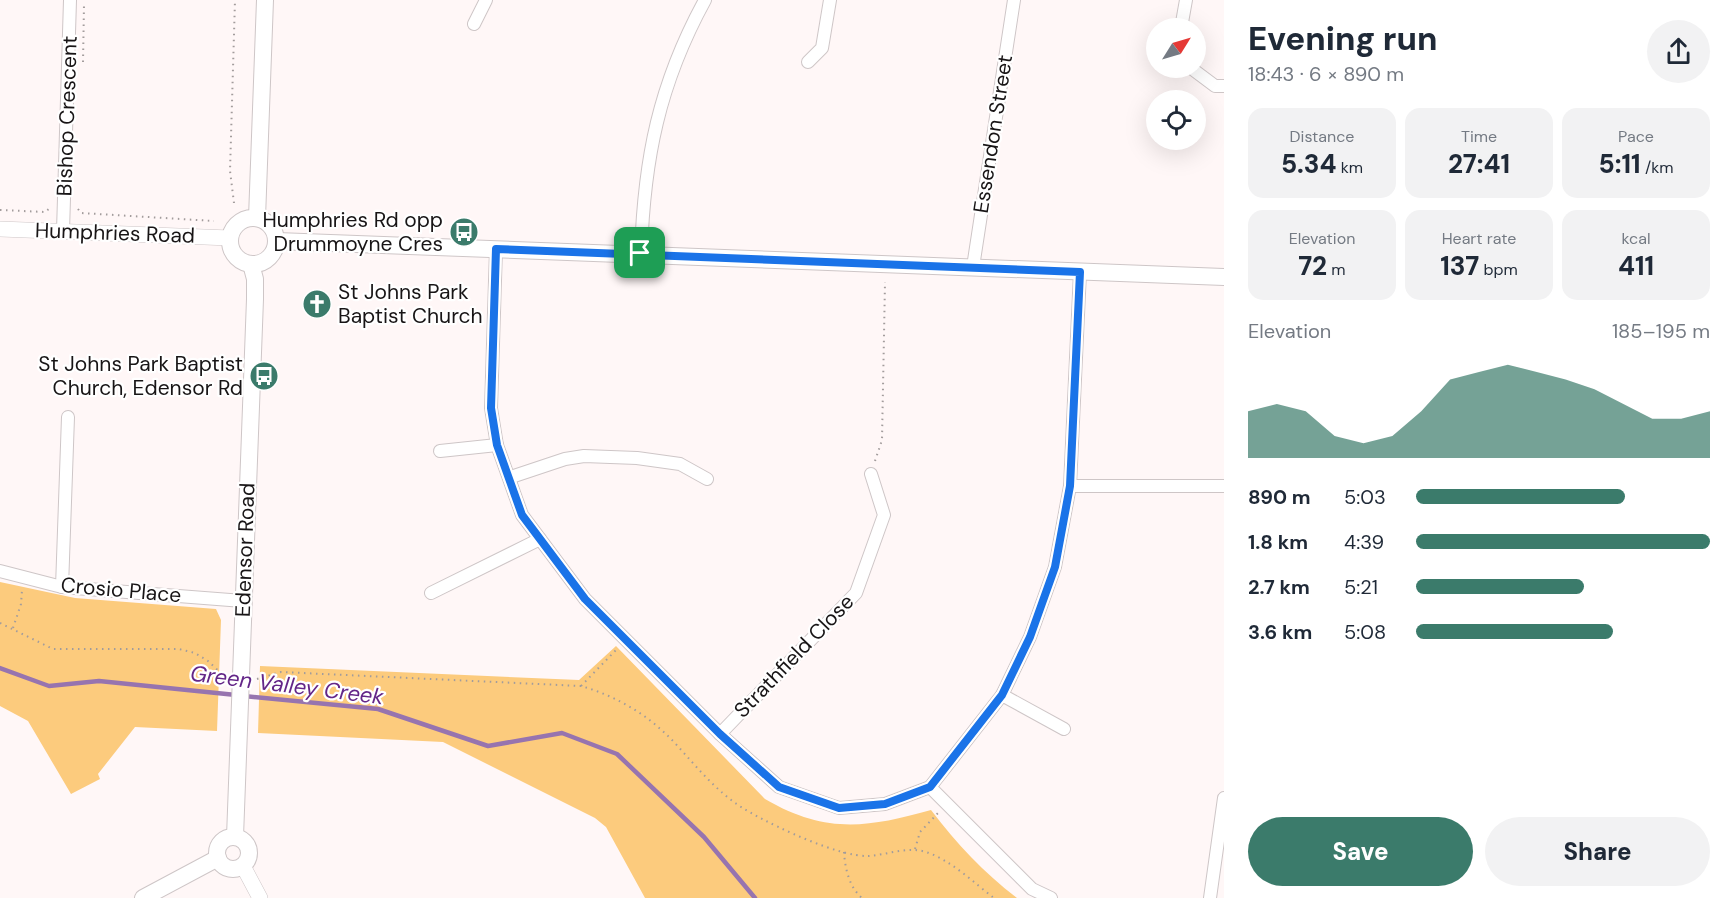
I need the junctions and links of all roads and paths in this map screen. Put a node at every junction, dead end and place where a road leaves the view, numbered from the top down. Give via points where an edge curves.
1 (70, 0) edge
2 (235, 0) edge
3 (265, 0) edge
4 (486, 0) edge
5 (705, 0) edge
6 (830, 0) edge
7 (1014, 0) edge
8 (1186, 0) edge
9 (1183, 18) edge
10 (474, 24) dead end
11 (808, 62) dead end
12 (1204, 78) edge
13 (1224, 86) edge
14 (234, 203) dead end
15 (78, 209) dead end
16 (0, 210) edge
17 (45, 212) dead end
18 (257, 218) junction
19 (219, 222) dead end
20 (0, 229) edge
21 (63, 231) junction
22 (231, 238) junction
23 (277, 241) junction
24 (496, 249) junction
25 (640, 253) junction
26 (251, 264) junction
27 (973, 267) junction
28 (1080, 272) junction
29 (1224, 278) edge
30 (885, 282) dead end
31 (68, 417) dead end
32 (497, 445) junction
33 (440, 451) dead end
34 (871, 474) joint
35 (510, 477) junction
36 (707, 479) dead end
37 (1070, 486) junction
38 (1224, 486) edge
39 (540, 539) junction
40 (0, 571) edge
41 (22, 576) junction
42 (62, 587) junction
43 (431, 593) dead end
44 (243, 601) junction
45 (0, 623) edge
46 (13, 628) junction
47 (625, 641) junction
48 (223, 677) dead end
49 (249, 679) junction
50 (581, 686) junction
51 (1002, 695) junction
52 (1064, 729) dead end
53 (720, 734) junction
54 (930, 787) junction
55 (1224, 798) edge
56 (947, 804) junction
57 (235, 837) junction
58 (915, 850) junction
59 (844, 851) junction
60 (218, 858) junction
61 (243, 866) junction
62 (990, 895) junction
63 (143, 898) edge
64 (260, 898) edge
65 (862, 898) edge
66 (987, 898) edge
67 (994, 898) edge
68 (1051, 898) edge
69 (1210, 898) edge

1 - 21 street, Bishop Crescent
2 - 14 path via 230,171
3 - 18 main road
4 - 10 street
5 - 25 street via 672,69 649,147
6 - 11 street via 822,48
7 - 27 street, Essendon Street
8 - 9 street
12 - 13 street via 1215,86
15 - 19 path via 81,213
16 - 17 path
18 - 22 main road via 242,221
18 - 23 main road via 271,226
20 - 21 street, Humphries Road
21 - 22 street, Humphries Road
22 - 26 main road via 234,254
23 - 24 main road
23 - 26 main road via 266,260
24 - 25 main road
24 - 32 street via 491,408
25 - 27 main road
26 - 44 main road, Edensor Road via 255,299
27 - 28 main road
28 - 29 main road
28 - 37 street
30 - 34 path via 882,440
31 - 42 street
32 - 33 street
32 - 35 street
34 - 53 street, Strathfield Close via 884,515 856,593
35 - 36 street via 584,456 680,464
35 - 39 street via 522,515
37 - 38 street
37 - 51 street via 1055,567 1030,637
39 - 43 street
39 - 47 street via 585,599
40 - 41 street, Crosio Place
41 - 42 street, Crosio Place
41 - 46 path via 21,604
42 - 44 street, Crosio Place
44 - 49 main road, Edensor Road
45 - 46 path
46 - 48 path via 53,649 179,650 208,661
47 - 50 path
47 - 53 street
49 - 50 path via 281,672
49 - 57 main road, Edensor Road via 240,724
50 - 59 path via 612,696 650,720 731,801 814,843
51 - 52 street
51 - 54 street
53 - 54 street via 779,787 839,808 885,804
54 - 56 street
55 - 69 street
56 - 58 path via 920,832
56 - 68 street via 1032,889
57 - 60 main road via 221,843
57 - 61 main road via 244,842 249,852
58 - 59 path via 866,856
58 - 62 path via 929,853
59 - 65 path via 845,868
60 - 61 main road via 228,868
60 - 63 main road
61 - 64 street
62 - 66 path
62 - 67 path

